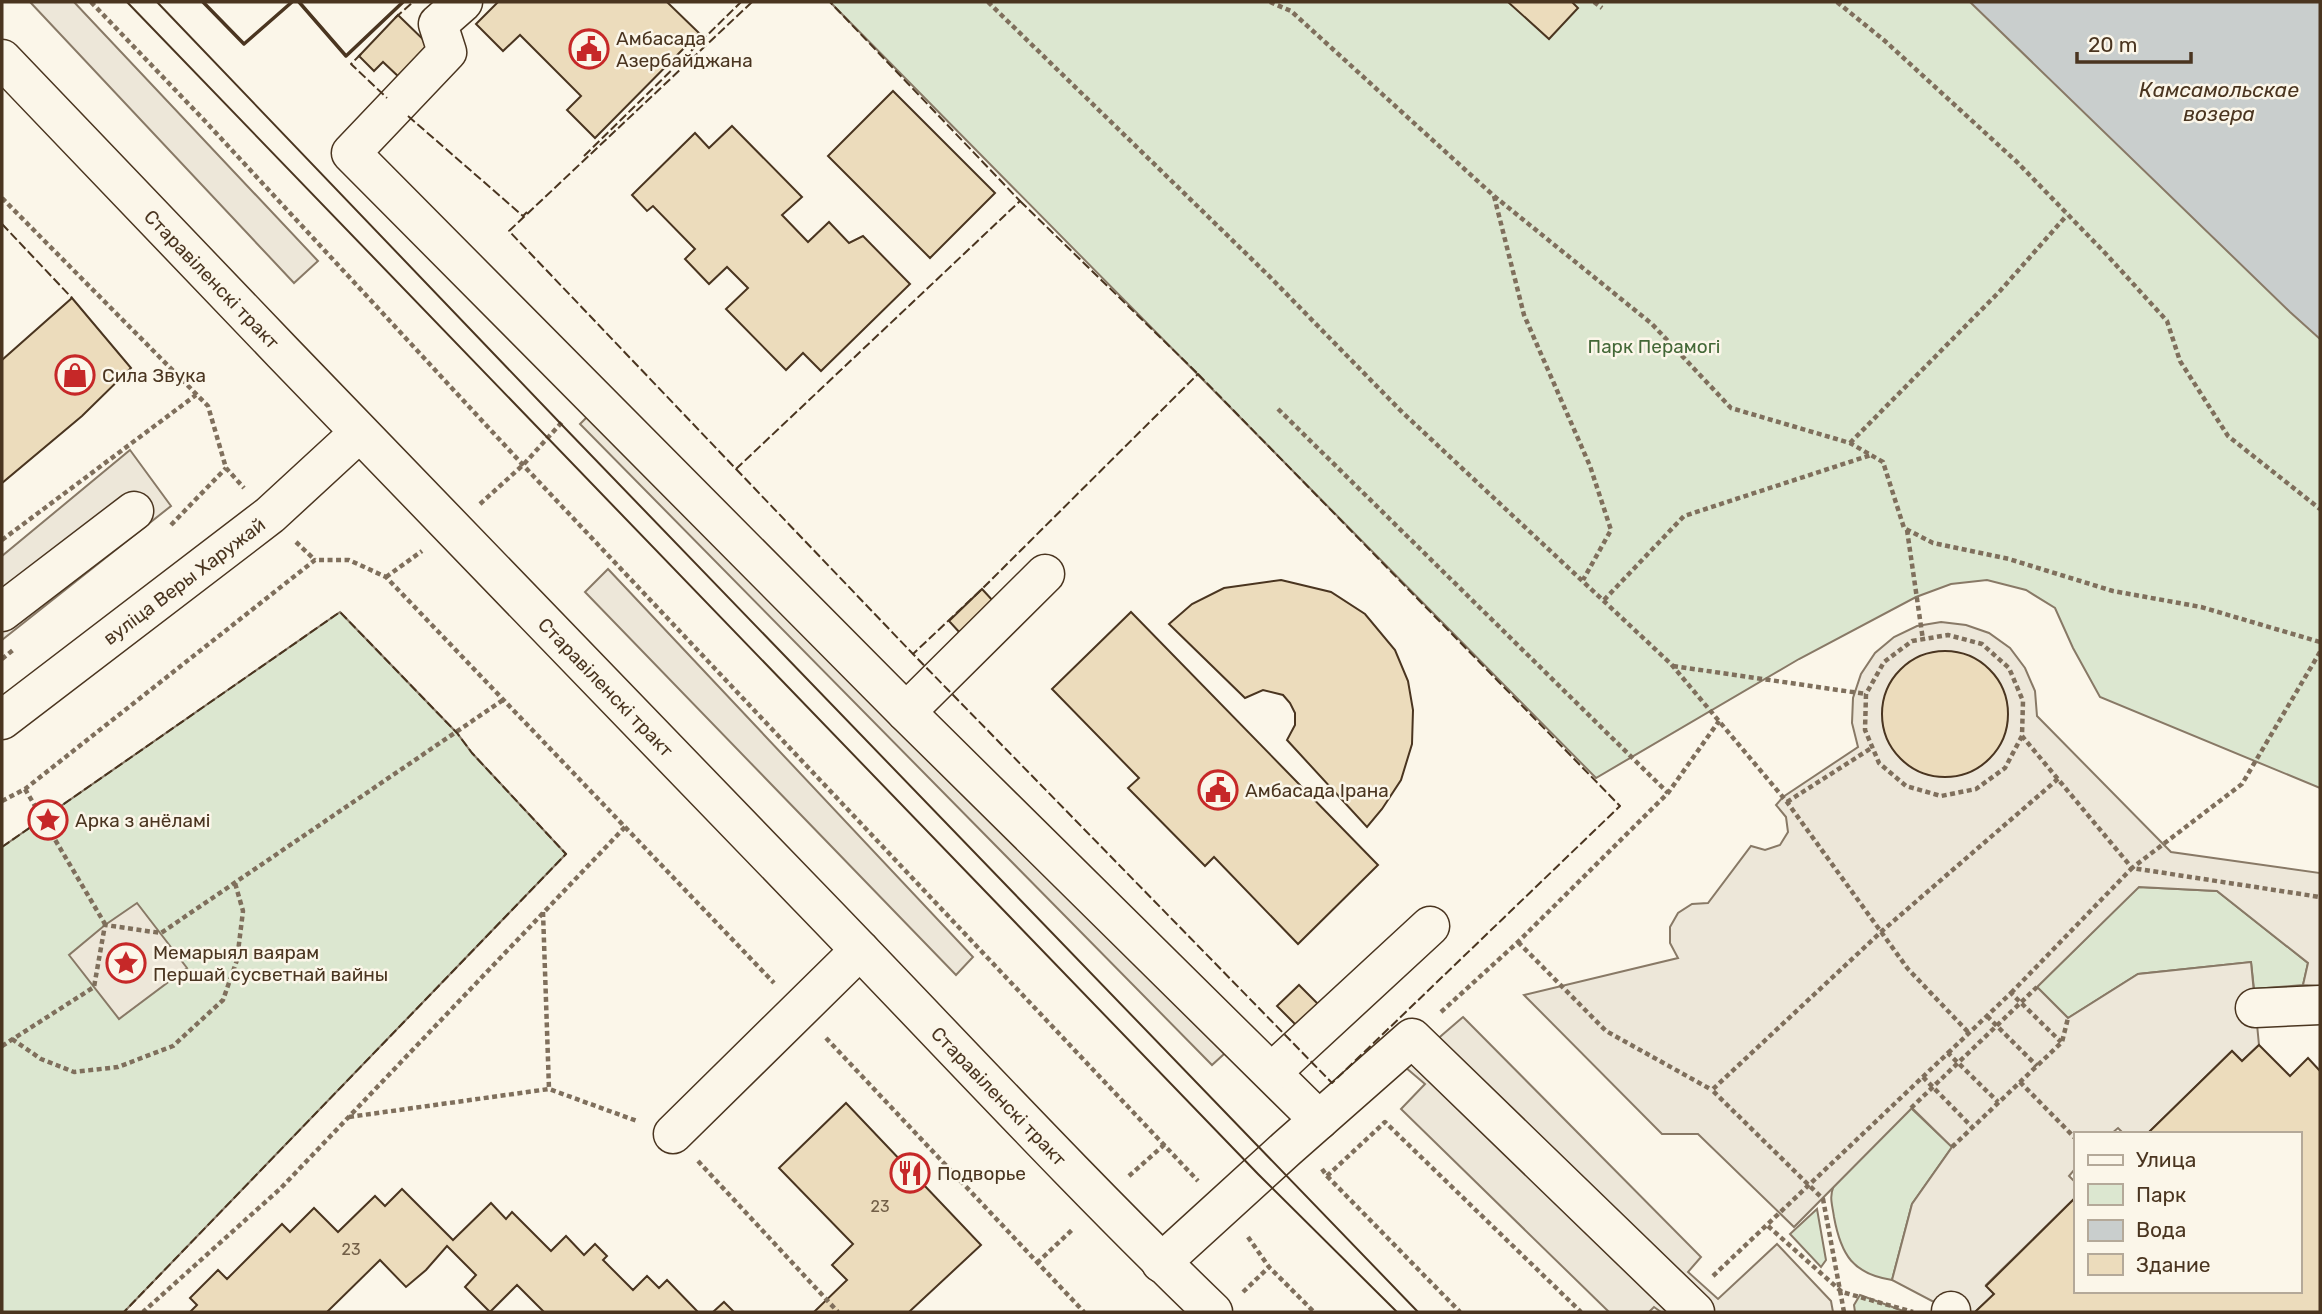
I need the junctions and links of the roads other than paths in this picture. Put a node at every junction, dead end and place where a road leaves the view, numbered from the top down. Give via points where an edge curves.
1 (463, 2) edge
2 (2, 59) edge
3 (359, 433) junction
4 (134, 511) dead end
5 (1045, 574) dead end
6 (2, 612) edge
7 (906, 712) junction
8 (2, 720) edge
9 (1430, 926) dead end
10 (860, 950) junction
11 (2320, 1005) edge
12 (2256, 1008) dead end
13 (1272, 1072) junction
14 (1308, 1129) junction
15 (673, 1134) road end
16 (1161, 1262) junction
17 (1690, 1307) edge
18 (1213, 1312) edge

1 - 7 main road via 438,24 446,52 351,153
2 - 3 main road, Старавіленскі тракт
3 - 8 main road, вуліца Веры Харужай via 270,515
3 - 10 main road, Старавіленскі тракт
4 - 6 main road
5 - 7 main road
7 - 13 main road
9 - 13 main road
10 - 15 main road
10 - 16 main road, Старавіленскі тракт
11 - 12 main road
13 - 14 main road
14 - 16 main road
14 - 17 main road via 1412,1038
16 - 18 main road, Старавіленскі тракт

